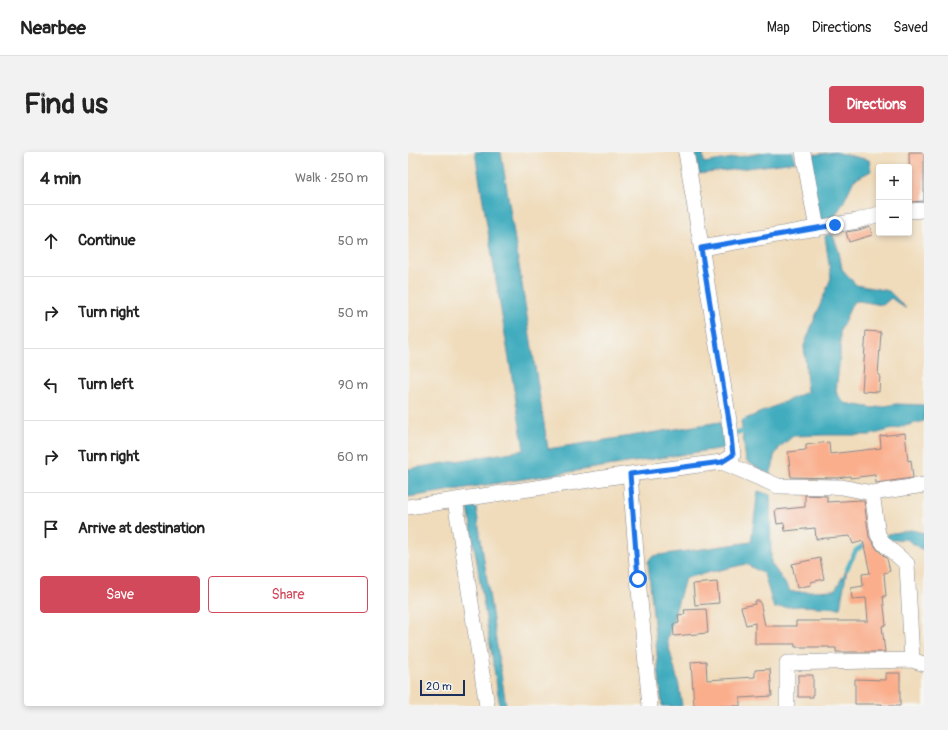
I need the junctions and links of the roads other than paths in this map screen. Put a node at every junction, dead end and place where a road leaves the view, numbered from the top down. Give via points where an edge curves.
1 (686, 152) edge
2 (803, 152) edge
3 (924, 210) edge
4 (912, 211) edge
5 (876, 215) edge
6 (824, 228) junction
7 (701, 248) junction
8 (722, 462) junction
9 (630, 474) junction
10 (924, 485) edge
11 (872, 493) junction
12 (455, 500) junction
13 (408, 507) edge
14 (918, 662) edge
15 (487, 706) edge
16 (650, 706) edge
17 (787, 706) edge

1 - 7 street
2 - 6 street
3 - 4 street
5 - 6 street
6 - 7 street
7 - 8 street via 733,455
8 - 9 street
8 - 11 street via 778,486 842,487
9 - 12 street
9 - 16 street
10 - 11 street
11 - 14 street via 881,539 907,564
12 - 13 street
12 - 15 street
14 - 17 street via 787,663

